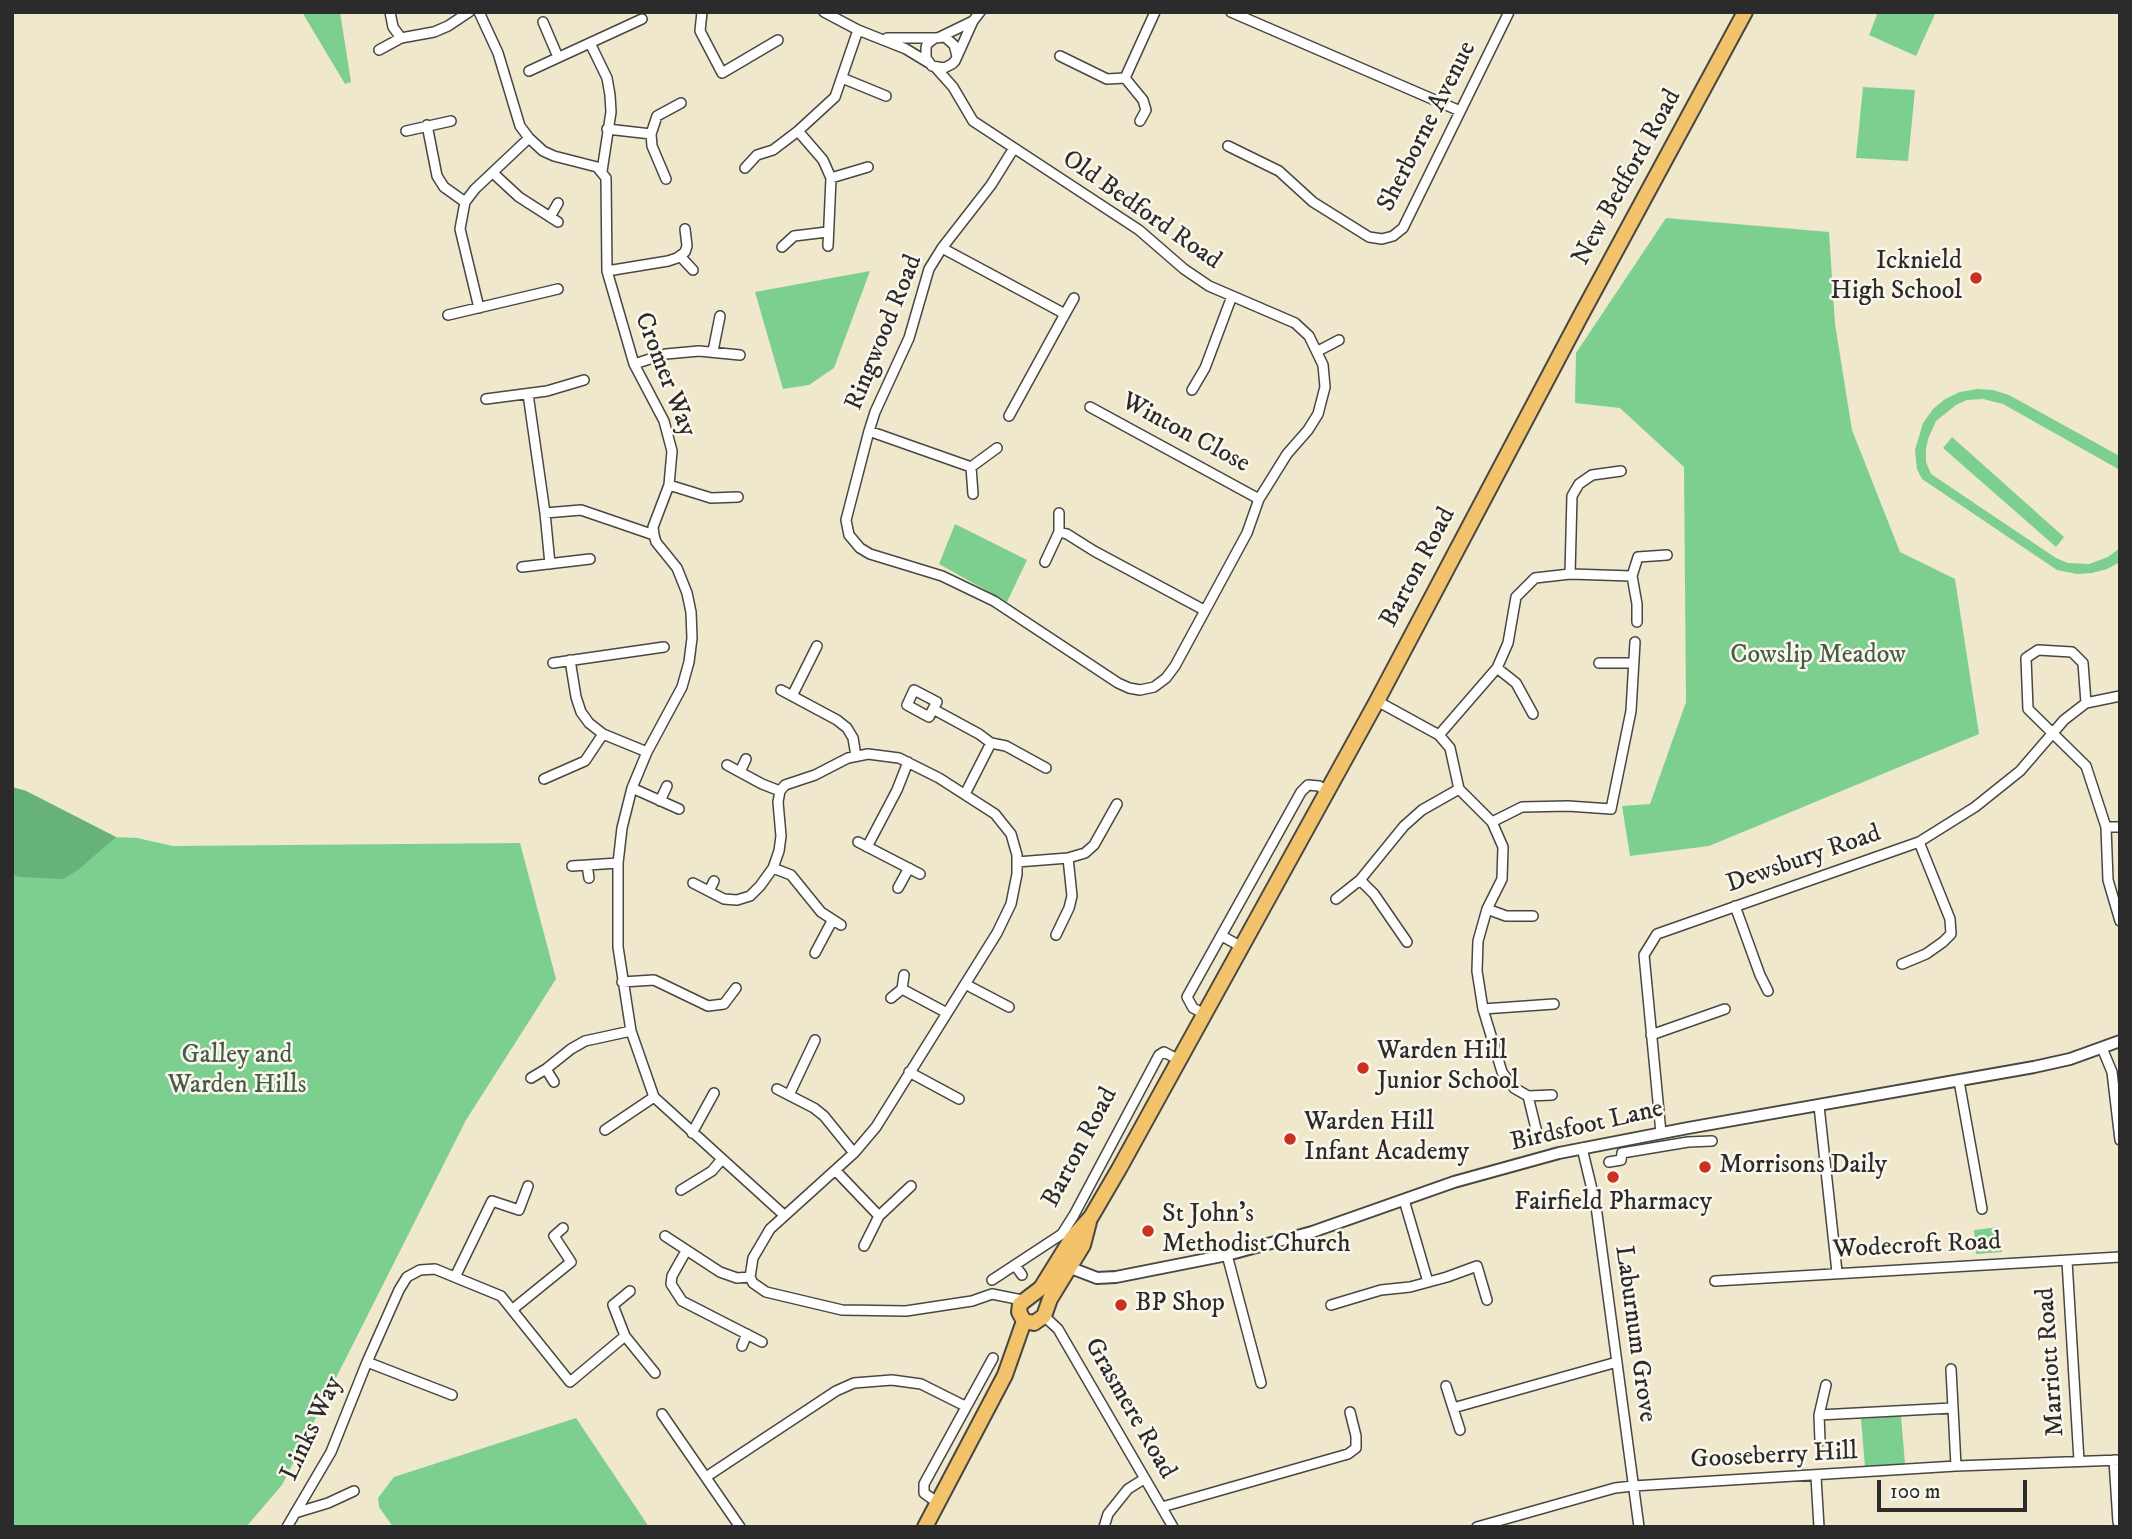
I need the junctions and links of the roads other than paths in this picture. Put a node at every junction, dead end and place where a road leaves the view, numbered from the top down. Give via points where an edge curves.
1 (390, 12) edge
2 (469, 12) edge
3 (479, 12) edge
4 (702, 12) edge
5 (824, 12) edge
6 (980, 12) edge
7 (1155, 12) edge
8 (1231, 12) edge
9 (1509, 12) edge
10 (1745, 12) edge
11 (642, 19) dead end
12 (973, 21) junction
13 (543, 22) dead end
14 (858, 30) junction
15 (401, 38) junction
16 (882, 38) junction
17 (937, 38) junction
18 (778, 40) dead end
19 (590, 43) junction
20 (379, 50) dead end
21 (1060, 56) dead end
22 (558, 57) junction
23 (956, 58) junction
24 (932, 65) junction
25 (529, 71) dead end
26 (842, 78) junction
27 (1125, 78) junction
28 (953, 87) junction
29 (886, 96) dead end
30 (681, 103) dead end
31 (1460, 111) junction
32 (451, 121) dead end
33 (1140, 121) dead end
34 (427, 125) junction
35 (607, 129) junction
36 (406, 131) dead end
37 (798, 131) junction
38 (651, 134) junction
39 (529, 138) junction
40 (1228, 146) dead end
41 (1014, 148) junction
42 (868, 167) dead end
43 (745, 168) dead end
44 (602, 171) junction
45 (493, 173) junction
46 (831, 178) junction
47 (666, 179) dead end
48 (466, 202) junction
49 (558, 203) dead end
50 (685, 229) dead end
51 (827, 232) junction
52 (828, 246) dead end
53 (782, 247) dead end
54 (942, 248) junction
55 (680, 256) junction
56 (693, 270) dead end
57 (607, 271) junction
58 (558, 289) dead end
59 (1232, 296) junction
60 (1074, 298) dead end
61 (478, 307) junction
62 (1065, 314) junction
63 (448, 315) dead end
64 (720, 316) dead end
65 (1339, 340) dead end
66 (1318, 351) junction
67 (713, 352) junction
68 (740, 355) dead end
69 (634, 364) junction
70 (1553, 366) joint
71 (584, 380) dead end
72 (1192, 390) dead end
73 (527, 394) junction
74 (486, 400) dead end
75 (1090, 407) dead end
76 (1009, 416) dead end
77 (869, 431) junction
78 (997, 448) dead end
79 (971, 467) junction
80 (1621, 471) dead end
81 (669, 485) junction
82 (973, 494) dead end
83 (738, 497) dead end
84 (1259, 499) junction
85 (545, 513) junction
86 (1059, 513) dead end
87 (1059, 532) junction
88 (654, 534) junction
89 (1667, 555) dead end
90 (590, 559) dead end
91 (1045, 562) dead end
92 (550, 564) junction
93 (522, 567) dead end
94 (1570, 573) junction
95 (942, 576) joint
96 (1632, 576) junction
97 (1204, 610) junction
98 (1637, 622) dead end
99 (1635, 642) dead end
100 (817, 646) dead end
101 (664, 648) dead end
102 (570, 660) junction
103 (553, 663) dead end
104 (1599, 663) dead end
105 (1634, 663) junction
106 (1497, 668) junction
107 (781, 690) dead end
108 (792, 696) junction
109 (2120, 696) edge
110 (1377, 701) junction
111 (2086, 703) junction
112 (933, 709) dead end
113 (1533, 714) dead end
114 (603, 734) junction
115 (2054, 734) junction
116 (1439, 735) junction
117 (991, 743) junction
118 (647, 752) junction
119 (856, 755) junction
120 (746, 759) dead end
121 (908, 762) junction
122 (727, 765) dead end
123 (1046, 768) dead end
124 (740, 772) junction
125 (544, 779) dead end
126 (667, 786) dead end
127 (632, 788) junction
128 (1460, 789) junction
129 (780, 791) junction
130 (1326, 791) junction
131 (965, 794) junction
132 (660, 801) junction
133 (1117, 804) dead end
134 (679, 809) dead end
135 (1492, 822) junction
136 (2106, 827) junction
137 (2120, 827) edge
138 (1919, 842) junction
139 (1068, 858) junction
140 (1017, 862) junction
141 (618, 863) junction
142 (587, 865) junction
143 (572, 866) dead end
144 (773, 868) junction
145 (909, 868) junction
146 (920, 874) dead end
147 (589, 878) dead end
148 (1360, 880) junction
149 (714, 881) dead end
150 (693, 883) dead end
151 (898, 888) dead end
152 (709, 891) junction
153 (1336, 899) dead end
154 (1735, 906) junction
155 (1487, 909) junction
156 (1533, 916) dead end
157 (832, 921) junction
158 (2120, 921) edge
159 (841, 925) dead end
160 (1056, 935) dead end
161 (1222, 936) junction
162 (1407, 942) dead end
163 (1240, 946) junction
164 (815, 953) dead end
165 (1902, 964) dead end
166 (904, 975) dead end
167 (622, 982) junction
168 (965, 985) junction
169 (736, 988) dead end
170 (902, 989) junction
171 (1768, 991) dead end
172 (891, 998) dead end
173 (1555, 1004) dead end
174 (1009, 1007) dead end
175 (1483, 1009) junction
176 (1725, 1009) dead end
177 (947, 1013) junction
178 (1203, 1013) junction
179 (631, 1031) junction
180 (1651, 1035) junction
181 (815, 1040) dead end
182 (2120, 1041) edge
183 (2102, 1048) junction
184 (1179, 1060) junction
185 (546, 1069) junction
186 (909, 1072) junction
187 (531, 1078) dead end
188 (1959, 1081) junction
189 (554, 1082) dead end
190 (777, 1089) dead end
191 (714, 1093) dead end
192 (789, 1095) junction
193 (1552, 1095) dead end
194 (1528, 1096) junction
195 (654, 1097) junction
196 (959, 1099) dead end
197 (1819, 1105) junction
198 (1688, 1128) junction
199 (605, 1130) dead end
200 (692, 1133) junction
201 (1661, 1133) junction
202 (1538, 1137) dead end
203 (2120, 1140) edge
204 (1619, 1141) junction
205 (1712, 1141) dead end
206 (1688, 1142) junction
207 (1582, 1148) junction
208 (854, 1153) junction
209 (1622, 1153) junction
210 (722, 1159) junction
211 (1609, 1162) dead end
212 (836, 1171) junction
213 (528, 1186) dead end
214 (911, 1186) dead end
215 (681, 1190) dead end
216 (1404, 1200) junction
217 (1982, 1209) dead end
218 (784, 1215) junction
219 (879, 1216) junction
220 (1091, 1217) junction
221 (563, 1227) dead end
222 (665, 1236) dead end
223 (864, 1245) dead end
224 (686, 1251) junction
225 (1227, 1255) junction
226 (2120, 1257) edge
227 (2067, 1261) junction
228 (1015, 1265) junction
229 (1071, 1268) junction
230 (1837, 1272) junction
231 (1022, 1275) dead end
232 (455, 1277) junction
233 (750, 1277) junction
234 (992, 1280) dead end
235 (1716, 1281) dead end
236 (1428, 1282) junction
237 (630, 1292) dead end
238 (1025, 1298) junction
239 (1487, 1300) dead end
240 (1331, 1305) dead end
241 (513, 1309) junction
242 (1045, 1313) junction
243 (1024, 1321) junction
244 (747, 1334) junction
245 (625, 1336) junction
246 (762, 1342) dead end
247 (742, 1346) dead end
248 (993, 1358) dead end
249 (367, 1362) junction
250 (1617, 1362) junction
251 (1951, 1369) dead end
252 (655, 1373) dead end
253 (1261, 1383) dead end
254 (1826, 1385) dead end
255 (1447, 1386) dead end
256 (452, 1395) dead end
257 (965, 1406) junction
258 (1452, 1408) junction
259 (1952, 1408) junction
260 (1350, 1412) dead end
261 (662, 1414) dead end
262 (1819, 1415) junction
263 (1460, 1430) dead end
264 (1820, 1441) dead end
265 (2117, 1460) edge
266 (2079, 1461) junction
267 (1956, 1466) junction
268 (706, 1477) junction
269 (1816, 1477) junction
270 (1144, 1479) junction
271 (1633, 1486) junction
272 (354, 1491) dead end
273 (938, 1503) junction
274 (1161, 1507) junction
275 (295, 1513) junction
276 (2117, 1524) edge
277 (287, 1527) edge
278 (740, 1527) edge
279 (925, 1527) edge
280 (1104, 1527) edge
281 (1173, 1527) edge
282 (1478, 1527) edge
283 (1639, 1527) edge
284 (1819, 1527) edge

1 - 15 street
2 - 15 street via 441,29
3 - 39 street via 498,53 520,126
4 - 18 street via 700,31 722,73
5 - 14 street
6 - 12 street
7 - 27 street
8 - 31 street
9 - 31 street, Sherborne Avenue
10 - 70 highway, New Bedford Road
11 - 19 street
12 - 17 street
12 - 23 street
13 - 22 street
14 - 16 street
14 - 26 street
15 - 20 street
16 - 17 street
16 - 24 street
17 - 23 street via 945,37 954,45
17 - 24 street via 926,48
19 - 22 street
19 - 35 street, Cromer Way via 607,78 611,112
21 - 27 street via 1107,79
22 - 25 street
23 - 24 street via 944,68
23 - 28 street
24 - 28 street, Old Bedford Road
26 - 29 street
26 - 37 street via 835,97
27 - 33 street via 1143,100 1146,110
28 - 41 street, Old Bedford Road via 973,121
30 - 38 street via 657,116
31 - 40 street, Sherborne Avenue via 1403,228 1382,239 1369,237 1313,202 1279,171
32 - 34 street
34 - 36 street
34 - 48 street via 437,176 444,187
35 - 38 street
35 - 44 street, Cromer Way
37 - 43 street via 774,150 757,155
37 - 46 street via 823,160
38 - 47 street
39 - 44 street via 554,156
39 - 45 street
41 - 54 street, Ringwood Road
41 - 59 street, Old Bedford Road via 1130,223 1209,286
42 - 46 street
44 - 57 street, Cromer Way via 607,178
45 - 48 street
45 - 49 street via 519,197 554,219
46 - 51 street
48 - 61 street via 460,229
50 - 55 street via 687,246
51 - 52 street
51 - 53 street via 794,236
54 - 62 street
54 - 77 street, Ringwood Road via 929,269 909,338
55 - 56 street
55 - 57 street
57 - 69 street, Cromer Way
58 - 61 street
59 - 66 street, Old Bedford Road via 1295,323
59 - 72 street
60 - 62 street
61 - 63 street
62 - 76 street
64 - 67 street
65 - 66 street
66 - 84 street, Old Bedford Road via 1325,387 1318,414
67 - 68 street
67 - 69 street via 666,354
69 - 81 street, Cromer Way via 664,421 672,451
70 - 110 highway, Barton Road
71 - 73 street
73 - 74 street
73 - 85 street
75 - 84 street, Winton Close
77 - 79 street, Ringwood Road
77 - 95 street, Ringwood Road via 846,520 849,535 870,554
78 - 79 street
79 - 82 street
80 - 94 street via 1592,475 1572,496
81 - 83 street via 711,498
81 - 88 street, Cromer Way
84 - 97 street, Old Bedford Road via 1247,533
85 - 88 street via 581,510
85 - 92 street
86 - 87 street
87 - 91 street
87 - 97 street
88 - 118 street via 687,593 692,638 682,687
89 - 96 street via 1638,557
90 - 92 street
92 - 93 street
94 - 96 street
94 - 106 street via 1535,578 1516,597 1508,643
95 - 97 street, Old Bedford Road via 994,601 1118,683 1140,690 1154,687 1175,667
96 - 98 street
99 - 105 street
100 - 108 street
101 - 102 street
102 - 103 street
102 - 114 street via 581,712
104 - 105 street
105 - 135 street via 1631,711 1611,809 1522,807
106 - 113 street via 1516,683
106 - 116 street
107 - 108 street
108 - 119 street via 847,728
109 - 111 street, Dewsbury Road
110 - 116 street
110 - 130 highway, Barton Road
111 - 115 street, Dewsbury Road
111 - 115 street via 2082,663 2073,652 2038,650 2026,658 2028,709
112 - 117 street
114 - 118 street
114 - 125 street via 585,761
115 - 136 street via 2086,766
115 - 138 street, Dewsbury Road via 2020,771 1975,807
116 - 128 street via 1450,748
117 - 123 street
117 - 131 street
118 - 127 street
119 - 121 street via 889,755
119 - 129 street
120 - 124 street
121 - 131 street
121 - 145 street via 897,790 863,844
122 - 124 street
124 - 129 street
126 - 132 street
127 - 132 street
127 - 141 street
128 - 135 street
128 - 148 street via 1404,826
129 - 144 street via 781,836
130 - 161 street via 1308,785 1301,792
130 - 163 highway, Barton Road
131 - 140 street via 1003,823 1015,846
132 - 134 street
133 - 139 street via 1094,845
135 - 155 street via 1504,863 1502,879
136 - 137 street
136 - 158 street via 2109,880
138 - 154 street, Dewsbury Road
138 - 165 street via 1950,919 1951,934 1926,954
139 - 140 street
139 - 160 street via 1072,896
140 - 168 street via 1005,919
141 - 142 street
141 - 167 street
142 - 143 street
142 - 147 street
144 - 152 street via 750,896 724,899
144 - 157 street via 791,875 812,904
145 - 146 street
145 - 151 street
148 - 153 street
148 - 162 street
149 - 152 street
150 - 152 street
154 - 171 street
154 - 180 street, Dewsbury Road via 1657,934 1644,955
155 - 156 street via 1506,916
155 - 175 street via 1478,941
157 - 159 street
157 - 164 street
161 - 163 street
161 - 178 street via 1187,997 1193,1008
163 - 178 highway, Barton Road
166 - 170 street
167 - 169 street via 654,980 708,1006 724,1004
167 - 179 street
168 - 174 street
168 - 177 street
170 - 172 street
170 - 177 street
173 - 175 street
175 - 194 street via 1502,1072 1514,1088
176 - 180 street
177 - 186 street
178 - 184 highway, Barton Road
179 - 185 street via 585,1041
179 - 195 street
180 - 201 street, Dewsbury Road
181 - 192 street
182 - 183 street, Birdsfoot Lane
183 - 188 street, Birdsfoot Lane via 2070,1059
183 - 203 street via 2112,1072
184 - 220 highway, Barton Road
184 - 228 street, Barton Road via 1164,1052 1159,1055 1065,1229
185 - 187 street
185 - 189 street
186 - 196 street
186 - 208 street via 876,1127
188 - 197 street, Birdsfoot Lane
188 - 217 street
190 - 192 street
191 - 200 street
192 - 208 street via 824,1116
193 - 194 street
194 - 202 street
195 - 199 street via 618,1127
195 - 200 street
197 - 198 street, Birdsfoot Lane
197 - 230 street
198 - 201 street, Birdsfoot Lane
198 - 206 street
200 - 210 street
201 - 204 street, Birdsfoot Lane
204 - 207 street, Birdsfoot Lane
204 - 209 street
205 - 206 street
206 - 209 street
207 - 216 street, Birdsfoot Lane
207 - 250 street, Laburnum Grove
208 - 212 street
209 - 211 street via 1621,1160
210 - 215 street via 712,1171
210 - 218 street
212 - 218 street
212 - 219 street
213 - 232 street via 519,1210 492,1201
214 - 219 street
216 - 225 street, Birdsfoot Lane
216 - 236 street
218 - 233 street via 760,1243
219 - 223 street
220 - 229 highway, Barton Road
220 - 238 highway, Barton Road via 1041,1288
221 - 241 street via 554,1236 571,1262
222 - 224 street
224 - 233 street via 729,1276
224 - 244 street via 672,1276 675,1293 695,1309
225 - 229 street, Birdsfoot Lane via 1116,1277 1097,1278
225 - 253 street
226 - 227 street, Wodecroft Road
227 - 230 street, Wodecroft Road
227 - 266 street, Marriott Road
228 - 231 street
228 - 234 street, Barton Road
229 - 242 highway, Barton Road
230 - 235 street, Wodecroft Road
232 - 241 street, Links Way via 501,1296
232 - 249 street, Links Way via 435,1269 407,1277
233 - 238 street via 766,1292 842,1310 906,1311 992,1294
236 - 239 street via 1477,1266
236 - 240 street
237 - 245 street via 613,1305
238 - 242 highway via 1040,1298
238 - 243 highway via 1019,1312
241 - 245 street, Links Way via 570,1382
242 - 243 highway via 1034,1323
242 - 270 street, Grasmere Road
243 - 273 highway via 992,1403
244 - 246 street
244 - 247 street
245 - 252 street
248 - 257 street
249 - 256 street, Links Way
249 - 275 street, Links Way via 331,1452
250 - 258 street
250 - 271 street, Laburnum Grove
251 - 259 street
254 - 262 street
255 - 258 street
257 - 268 street via 921,1384 892,1380 854,1383
257 - 273 street via 924,1484 924,1493
258 - 263 street
259 - 262 street
259 - 267 street
260 - 274 street via 1356,1448 1348,1454
261 - 268 street
262 - 264 street
265 - 266 street, Gooseberry Hill
265 - 276 street
266 - 267 street, Gooseberry Hill
267 - 269 street, Gooseberry Hill
268 - 278 street
269 - 271 street, Gooseberry Hill
269 - 284 street
270 - 274 street, Grasmere Road
270 - 280 street via 1128,1489 1108,1514
271 - 282 street, Gooseberry Hill
271 - 283 street, Laburnum Grove
272 - 275 street, Links Way
273 - 279 highway
274 - 281 street, Grasmere Road
275 - 277 street, Links Way

